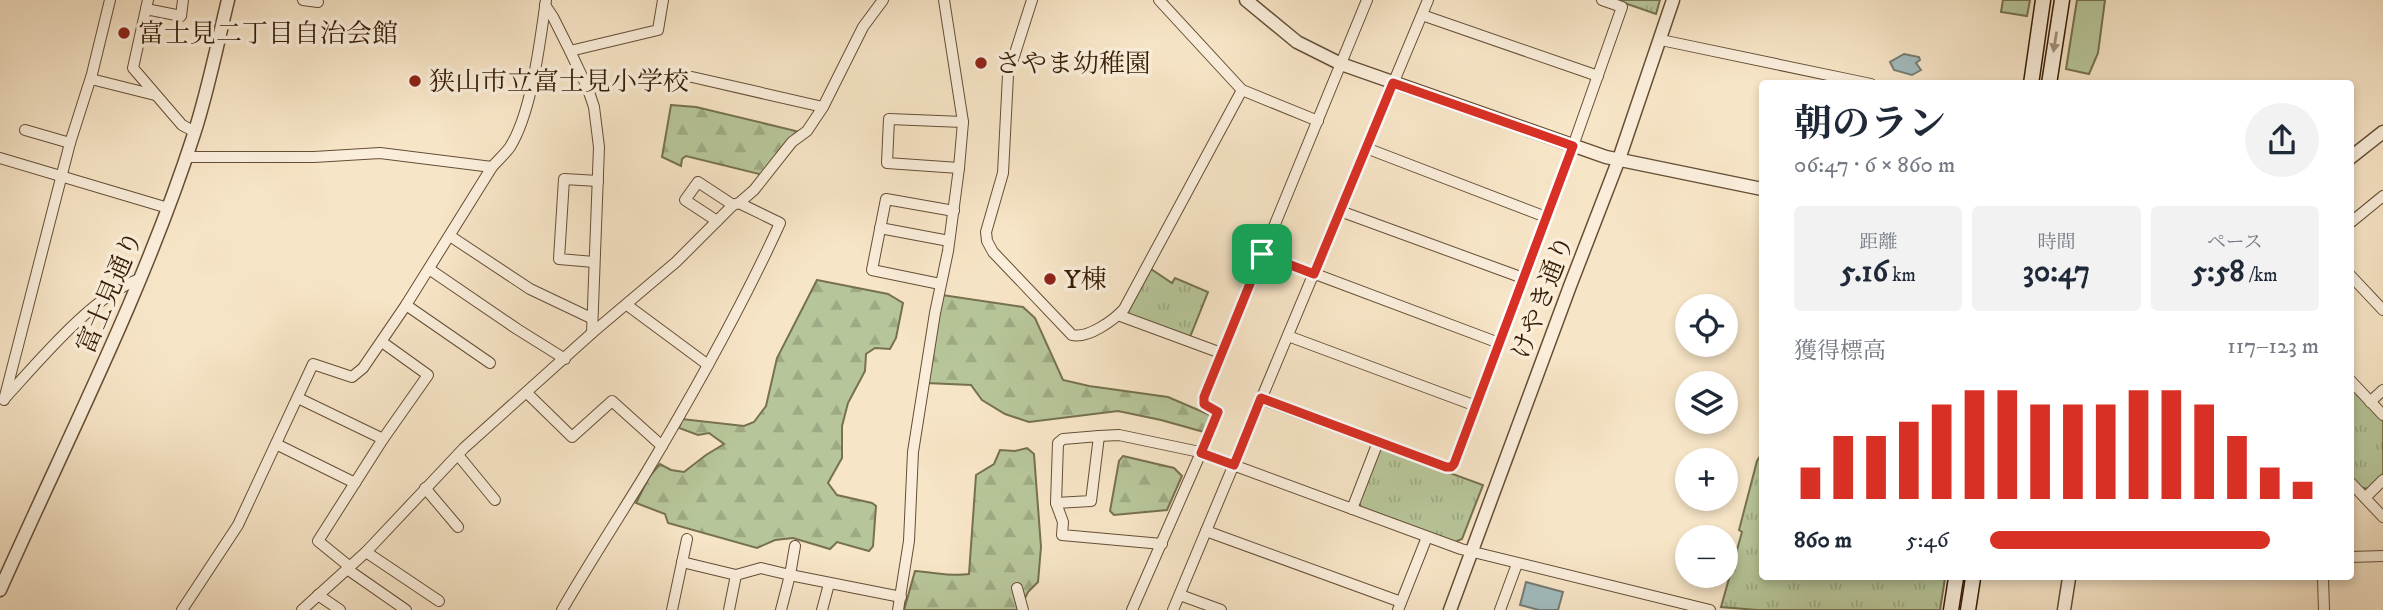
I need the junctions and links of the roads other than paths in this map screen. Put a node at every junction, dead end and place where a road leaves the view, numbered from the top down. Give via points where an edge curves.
1 (110, 0) edge
2 (183, 0) edge
3 (228, 0) edge
4 (303, 0) edge
5 (663, 0) edge
6 (883, 0) edge
7 (944, 0) edge
8 (1032, 0) edge
9 (1159, 0) edge
10 (1246, 0) edge
11 (1367, 0) edge
12 (1428, 0) edge
13 (1602, 0) edge
14 (1673, 0) edge
15 (2043, 0) edge
16 (2062, 0) edge
17 (318, 2) edge
18 (545, 3) edge
19 (147, 5) edge
20 (1422, 15) junction
21 (1661, 40) junction
22 (570, 51) junction
23 (1341, 64) junction
24 (1598, 76) junction
25 (692, 77) dead end
26 (91, 79) junction
27 (1852, 80) edge
28 (2032, 80) edge
29 (2050, 80) edge
30 (1393, 83) junction
31 (1242, 90) junction
32 (155, 96) junction
33 (823, 107) junction
34 (1318, 121) junction
35 (962, 122) junction
36 (25, 130) dead end
37 (195, 132) junction
38 (2383, 132) edge
39 (70, 143) junction
40 (1573, 146) junction
41 (1366, 148) junction
42 (2354, 155) edge
43 (186, 157) junction
44 (0, 158) edge
45 (1619, 159) junction
46 (492, 167) junction
47 (959, 168) junction
48 (62, 176) junction
49 (598, 181) junction
50 (1759, 188) edge
51 (2381, 202) edge
52 (736, 204) junction
53 (168, 208) junction
54 (954, 211) junction
55 (1340, 211) junction
56 (1546, 217) junction
57 (2354, 220) edge
58 (717, 221) junction
59 (880, 228) junction
60 (450, 236) junction
61 (949, 241) junction
62 (1262, 254) junction
63 (594, 262) junction
64 (429, 268) junction
65 (1314, 274) junction
66 (1523, 278) junction
67 (140, 279) junction
68 (2354, 279) edge
69 (940, 284) junction
70 (406, 305) junction
71 (627, 305) junction
72 (2383, 310) edge
73 (1118, 315) junction
74 (591, 318) junction
75 (592, 333) junction
76 (1288, 336) junction
77 (382, 342) junction
78 (1499, 343) junction
79 (1222, 353) junction
80 (565, 359) junction
81 (490, 363) dead end
82 (708, 365) junction
83 (2354, 384) edge
84 (2383, 390) edge
85 (527, 393) junction
86 (298, 398) junction
87 (1261, 398) junction
88 (2370, 402) junction
89 (2, 403) edge
90 (1476, 406) junction
91 (2383, 415) edge
92 (1099, 436) junction
93 (383, 439) junction
94 (1378, 442) junction
95 (276, 444) junction
96 (662, 446) junction
97 (1201, 453) junction
98 (457, 455) junction
99 (1234, 465) junction
100 (2383, 480) edge
101 (355, 483) junction
102 (2354, 486) edge
103 (425, 488) junction
104 (2365, 498) junction
105 (495, 500) dead end
106 (1056, 503) junction
107 (1352, 509) junction
108 (2383, 517) edge
109 (458, 527) dead end
110 (1206, 531) junction
111 (1427, 537) junction
112 (687, 539) dead end
113 (1162, 544) junction
114 (795, 546) dead end
115 (366, 552) junction
116 (1472, 552) junction
117 (2383, 556) edge
118 (2354, 557) edge
119 (682, 562) junction
120 (1517, 564) junction
121 (349, 568) junction
122 (736, 575) junction
123 (790, 575) junction
124 (1956, 580) edge
125 (1973, 580) edge
126 (2069, 580) edge
127 (2323, 580) edge
128 (829, 584) junction
129 (1017, 588) dead end
130 (0, 590) edge
131 (318, 595) junction
132 (1180, 595) junction
133 (901, 597) junction
134 (439, 601) dead end
135 (1399, 606) edge
136 (182, 610) edge
137 (302, 610) edge
138 (340, 610) edge
139 (406, 610) edge
140 (562, 610) edge
141 (672, 610) edge
142 (729, 610) edge
143 (781, 610) edge
144 (822, 610) edge
145 (898, 610) edge
146 (1023, 610) edge
147 (1132, 610) edge
148 (1173, 610) edge
149 (1221, 610) edge
150 (1450, 610) edge
151 (1500, 610) edge
152 (1710, 610) edge
153 (1951, 610) edge
154 (1968, 610) edge
155 (2064, 610) edge
156 (2324, 610) edge

1 - 26 street
2 - 19 street via 181,16
3 - 37 street, 富士見通り
4 - 17 street
5 - 22 street via 658,30
6 - 33 street via 863,27
7 - 35 street
8 - 73 street via 1008,75 1003,173 987,241 1072,335 1083,336
9 - 31 street
10 - 23 street via 1290,37
11 - 23 street
12 - 20 street
13 - 24 street via 1622,7
14 - 21 street, けやき通り
15 - 28 main road
16 -> 29 main road
18 - 22 street
18 - 46 street via 519,129
19 - 32 street via 133,68
20 - 24 street
20 - 30 street
21 - 27 street
21 - 45 street, けやき通り
22 - 49 street via 594,107
23 - 30 street
23 - 34 street
24 - 40 street
25 - 33 street
26 - 32 street
26 - 39 street
30 - 40 street
30 - 41 street
31 - 34 street
31 - 73 street
32 - 37 street
33 - 52 street via 765,178
34 - 62 street
35 - 47 street
35 - 47 street via 889,119 887,163
36 - 39 street
37 - 43 street, 富士見通り
38 - 42 street
39 - 48 street
40 - 45 street
40 - 56 street
41 - 55 street
41 - 56 street
43 - 46 street via 380,153
43 - 53 street, 富士見通り
44 - 48 street
45 - 50 street
45 - 116 street, けやき通り
46 - 60 street
47 - 54 street
48 - 53 street
48 - 89 street
49 - 63 street
49 - 63 street via 564,179 559,259
51 - 57 street
52 - 58 street
52 - 58 street via 698,182 685,200
52 - 82 street via 780,223
53 - 67 street, 富士見通り
54 - 59 street via 886,199
54 - 61 street
55 - 65 street
55 - 66 street
56 - 66 street
58 - 71 street
59 - 61 street
59 - 69 street via 872,270
60 - 64 street
60 - 74 street via 530,289
61 - 69 street
62 - 65 street
62 - 79 street
63 - 74 street
64 - 70 street
64 - 80 street
65 - 76 street
65 - 78 street
66 - 78 street
67 - 89 street via 124,285 55,342
67 - 130 street, 富士見通り
68 - 72 street
69 - 133 street via 914,452
70 - 77 street
70 - 81 street
71 - 75 street
71 - 82 street
73 - 79 street
74 - 75 street
75 - 80 street
76 - 87 street
76 - 90 street
77 - 86 street via 352,377 313,364
77 - 93 street via 428,374
78 - 90 street
79 - 97 street via 1203,402 1217,411 1217,416
80 - 85 street
82 - 96 street
83 - 88 street
84 - 88 street
85 - 96 street via 572,437 611,401
85 - 98 street
86 - 93 street
86 - 95 street
87 - 94 street
87 - 99 street
88 - 91 street
90 - 94 street via 1451,467
92 - 97 street via 1119,435
92 - 106 street via 1091,501
92 - 106 street via 1058,443
93 - 101 street
94 - 107 street
95 - 101 street
95 - 136 street via 238,525
96 - 140 street
97 - 99 street
97 - 113 street
98 - 103 street
98 - 105 street
99 - 107 street
99 - 110 street
100 - 104 street
101 - 121 street via 318,541
102 - 104 street
103 - 109 street
103 - 115 street
104 - 108 street
106 - 113 street via 1062,535
107 - 111 street
110 - 132 street
110 - 135 street
111 - 116 street
111 - 135 street
112 - 119 street
113 - 147 street
114 - 123 street
115 - 121 street
115 - 134 street
116 - 120 street
116 - 150 street, けやき通り
117 - 118 street
119 - 122 street
119 - 141 street
120 - 151 street
120 - 152 street
121 - 131 street
121 - 139 street
122 - 123 street via 761,568
122 - 142 street
123 - 128 street
123 - 143 street
124 - 153 main road
125 - 154 main road
126 - 155 street
127 - 156 street
128 - 133 street
128 - 144 street
129 - 146 street
131 - 137 street
131 - 138 street
132 - 148 street
132 - 149 street
133 - 145 street

